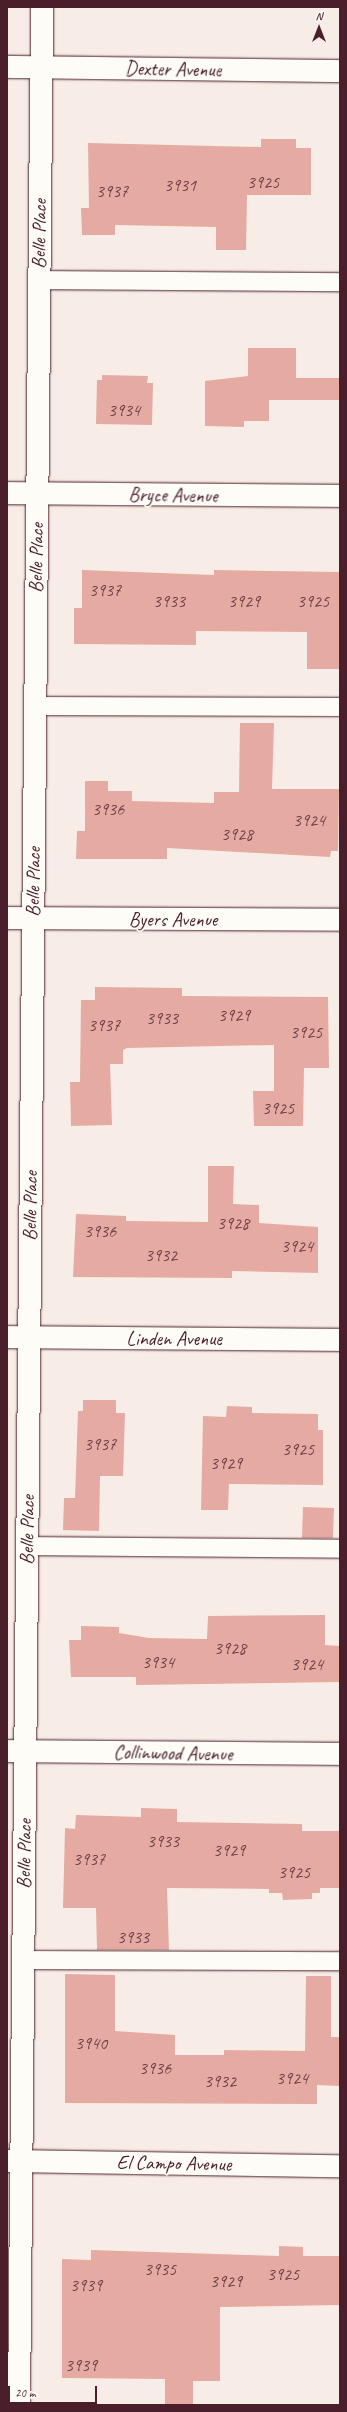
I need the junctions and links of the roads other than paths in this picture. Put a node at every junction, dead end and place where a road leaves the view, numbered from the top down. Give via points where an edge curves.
1 (42, 7) edge
2 (7, 67) edge
3 (41, 68) junction
4 (340, 71) edge
5 (39, 280) junction
6 (340, 282) edge
7 (7, 493) edge
8 (37, 493) junction
9 (340, 496) edge
10 (35, 706) junction
11 (340, 707) edge
12 (7, 918) edge
13 (33, 918) junction
14 (340, 920) edge
15 (7, 1337) edge
16 (29, 1337) junction
17 (340, 1340) edge
18 (27, 1546) junction
19 (340, 1549) edge
20 (16, 1751) edge
21 (340, 1754) edge
22 (23, 1960) junction
23 (340, 1961) edge
24 (14, 2161) edge
25 (340, 2166) edge
26 (19, 2405) edge

1 - 3 street, Belle Place
2 - 3 street, Dexter Avenue
3 - 4 street, Dexter Avenue
3 - 5 street, Belle Place
5 - 6 lane
5 - 8 street, Belle Place
7 - 8 street, Bryce Avenue
8 - 9 street, Bryce Avenue
8 - 10 street, Belle Place
10 - 11 lane
10 - 13 street, Belle Place
12 - 13 street, Byers Avenue
13 - 14 street, Byers Avenue
13 - 16 street, Belle Place
15 - 16 street, Linden Avenue
16 - 17 street, Linden Avenue
16 - 18 street, Belle Place
18 - 19 lane
18 - 20 street, Belle Place
20 - 21 street, Collinwood Avenue
20 - 22 street, Belle Place
22 - 23 lane
22 - 24 street, Belle Place
24 - 25 street, El Campo Avenue
24 - 26 street, Belle Place

